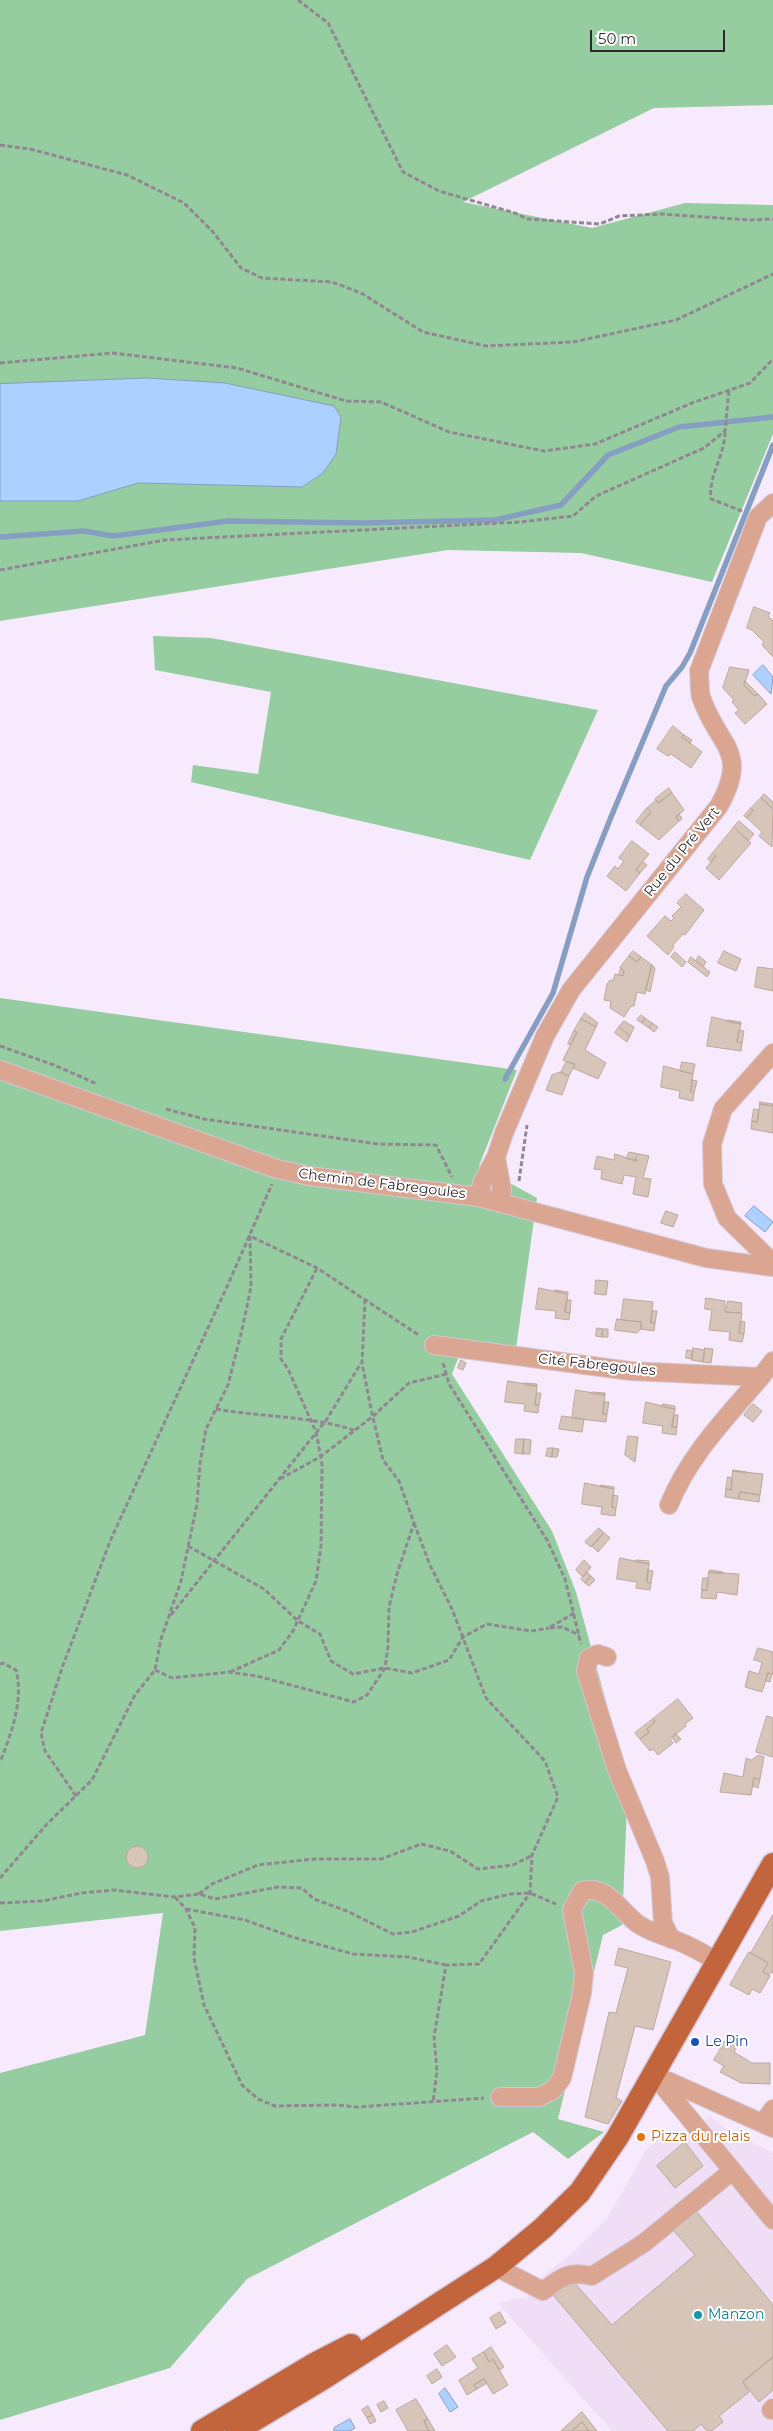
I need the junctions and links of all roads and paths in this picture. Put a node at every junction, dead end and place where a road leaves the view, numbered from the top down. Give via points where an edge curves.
1 (298, 0) edge
2 (0, 145) edge
3 (773, 220) edge
4 (773, 274) edge
5 (773, 359) edge
6 (0, 363) edge
7 (729, 390) junction
8 (725, 431) junction
9 (773, 503) edge
10 (758, 517) junction
11 (0, 570) edge
12 (0, 1046) edge
13 (773, 1053) edge
14 (0, 1070) edge
15 (98, 1085) dead end
16 (160, 1107) dead end
17 (496, 1157) junction
18 (277, 1169) junction
19 (461, 1195) junction
20 (479, 1197) junction
21 (498, 1202) junction
22 (250, 1236) junction
23 (773, 1263) edge
24 (773, 1267) edge
25 (317, 1268) junction
26 (365, 1299) junction
27 (434, 1345) junction
28 (773, 1362) edge
29 (362, 1363) junction
30 (446, 1374) junction
31 (761, 1377) junction
32 (216, 1409) junction
33 (372, 1417) junction
34 (311, 1420) junction
35 (326, 1421) junction
36 (355, 1430) junction
37 (316, 1432) junction
38 (320, 1457) junction
39 (277, 1481) junction
40 (669, 1505) dead end
41 (414, 1523) junction
42 (188, 1546) junction
43 (214, 1559) junction
44 (574, 1613) junction
45 (168, 1617) junction
46 (298, 1621) junction
47 (549, 1628) junction
48 (579, 1636) junction
49 (462, 1637) junction
50 (607, 1657) dead end
51 (0, 1664) edge
52 (586, 1664) junction
53 (385, 1668) junction
54 (156, 1670) junction
55 (229, 1672) junction
56 (0, 1762) edge
57 (76, 1796) junction
58 (532, 1856) junction
59 (773, 1864) edge
60 (0, 1878) edge
61 (530, 1893) junction
62 (199, 1894) junction
63 (174, 1897) junction
64 (0, 1903) edge
65 (186, 1909) junction
66 (572, 1910) junction
67 (671, 1939) junction
68 (718, 1962) junction
69 (446, 1965) junction
70 (654, 2075) junction
71 (500, 2097) joint
72 (433, 2102) junction
73 (770, 2120) edge
74 (732, 2171) junction
75 (773, 2220) edge
76 (496, 2267) junction
77 (459, 2290) junction
78 (202, 2431) edge
79 (236, 2431) edge

1 - 3 path via 328,23 403,172 440,191 527,219 600,224 619,216 661,214
2 - 4 path via 30,149 127,175 184,203 214,232 241,268 262,278 332,282 361,293 423,332 486,346 573,342 676,320
5 - 7 path via 750,383
6 - 7 path via 113,353 237,368 346,401 381,402 449,432 544,451 595,444
7 - 8 path
8 - 10 path via 725,444 709,488 710,499
8 - 11 path via 704,448 596,496 573,516 520,522 165,540
9 - 10 street, Rue du Pré Vert
10 - 17 street, Rue du Pré Vert via 699,671 701,696 733,760 732,778 719,806 571,990 545,1036
12 - 15 path
13 - 23 street via 723,1109 712,1144 712,1184 727,1218
14 - 18 street, Chemin de Fabregoules
16 - 19 path via 204,1119 378,1144 436,1145
17 - 20 street, Rue du Pré Vert via 482,1182
17 - 21 street, Rue du Pré Vert via 502,1190
18 - 19 street, Chemin de Fabregoules
18 - 22 path
19 - 20 street, Chemin de Fabregoules
20 - 21 street, Chemin de Fabregoules
21 - 24 street, Chemin de Fabregoules via 706,1258
22 - 25 path
22 - 32 path via 251,1287 228,1385
22 - 57 path via 111,1539 41,1733 44,1751
25 - 26 path
25 - 34 path via 281,1339 281,1359
26 - 27 path
26 - 29 path
27 - 30 path
27 - 31 street, Cité Fabregoules via 630,1371
28 - 31 street
29 - 33 path
29 - 35 path
30 - 33 path via 409,1382
30 - 44 path via 546,1540 565,1579
31 - 40 street via 693,1458
32 - 34 path
32 - 42 path via 206,1429 197,1504
33 - 36 path
33 - 41 path via 383,1460 399,1481
34 - 35 path
34 - 37 path
35 - 36 path
35 - 37 path
36 - 38 path
37 - 38 path
37 - 39 path
38 - 39 path
38 - 46 path via 321,1546 316,1581
39 - 43 path
41 - 49 path
41 - 53 path via 389,1607
42 - 43 path
42 - 45 path via 181,1581
43 - 45 path
43 - 46 path via 264,1589
44 - 47 path
44 - 48 path
45 - 54 path
46 - 53 path via 320,1634 331,1661 353,1674
46 - 55 path via 279,1650
47 - 48 path via 562,1628
47 - 49 path via 531,1631 487,1624
48 - 52 path
49 - 53 path via 449,1660 412,1673
49 - 58 path via 486,1698 545,1761 558,1797
50 - 52 street via 594,1655
51 - 56 path via 16,1670 19,1683 10,1735
52 - 67 street via 616,1770 660,1878 663,1923
53 - 55 path via 367,1695 354,1702 257,1676
54 - 55 path via 172,1678
54 - 57 path via 135,1695 92,1780
57 - 60 path
58 - 61 path
58 - 62 path via 513,1865 478,1869 450,1851 421,1844 380,1859 314,1859 258,1865 212,1884
59 - 68 main road
61 - 62 path via 481,1901 459,1916 412,1932 393,1934 314,1899 302,1888 278,1887 215,1899
61 - 66 path
61 - 69 path via 479,1964
62 - 63 path
63 - 64 path via 114,1890 81,1892 42,1901
63 - 65 path
65 - 69 path via 245,1920 353,1954 408,1957
65 - 72 path via 195,1928 194,1958 204,2005 242,2084 258,2100 275,2106 336,2104 357,2108
66 - 67 street via 582,1891 592,1888 606,1894 637,1924
66 - 71 street via 584,1973 562,2078 553,2090 539,2097
67 - 68 street
68 - 70 main road
69 - 72 path via 434,2037 437,2071
70 - 73 street
70 - 74 street
70 - 76 main road via 580,2192
71 - 72 path
74 - 75 street
74 - 76 street via 644,2243 592,2276 575,2273 561,2277 543,2290
76 - 77 main road
77 - 78 main road via 316,2363
77 - 79 main road

